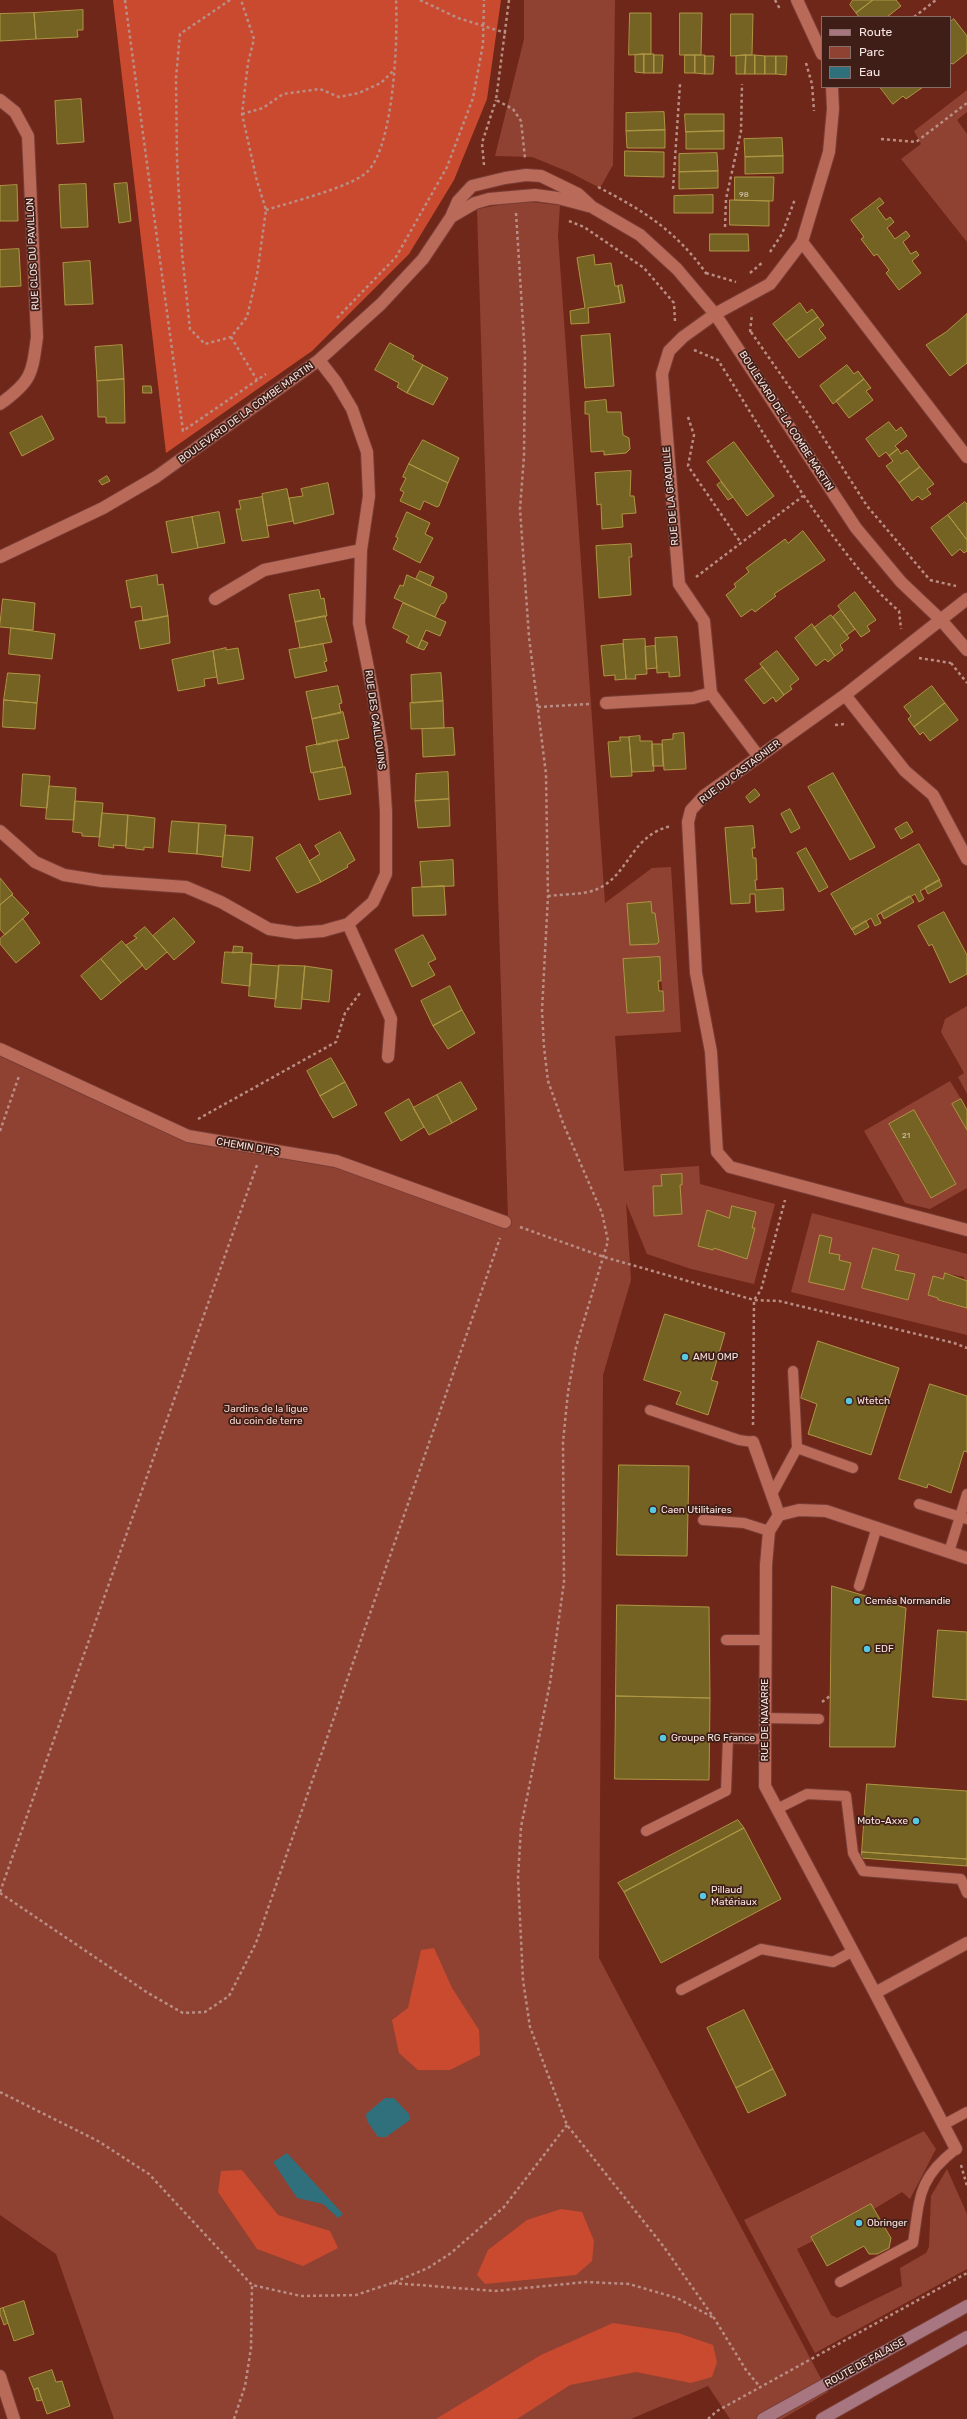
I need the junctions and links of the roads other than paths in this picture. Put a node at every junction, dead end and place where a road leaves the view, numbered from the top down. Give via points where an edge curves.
1 (797, 0) edge
2 (821, 52) edge
3 (832, 88) edge
4 (0, 100) edge
5 (592, 207) junction
6 (451, 217) junction
7 (802, 242) junction
8 (715, 314) junction
9 (319, 360) junction
10 (0, 404) edge
11 (967, 457) edge
12 (361, 550) junction
13 (0, 557) edge
14 (214, 599) dead end
15 (967, 599) edge
16 (941, 620) junction
17 (967, 650) edge
18 (711, 693) junction
19 (844, 695) junction
20 (606, 703) road end
21 (759, 757) junction
22 (0, 831) edge
23 (967, 859) edge
24 (348, 924) junction
25 (0, 1050) edge
26 (388, 1057) dead end
27 (505, 1222) road end
28 (967, 1230) edge
29 (793, 1372) dead end
30 (650, 1410) dead end
31 (753, 1442) joint
32 (797, 1448) junction
33 (853, 1468) dead end
34 (772, 1494) junction
35 (967, 1494) edge
36 (919, 1504) dead end
37 (780, 1515) junction
38 (964, 1517) edge
39 (703, 1520) dead end
40 (877, 1527) junction
41 (769, 1531) junction
42 (949, 1552) junction
43 (967, 1558) edge
44 (859, 1586) dead end
45 (726, 1640) dead end
46 (766, 1640) junction
47 (765, 1718) junction
48 (819, 1718) dead end
49 (765, 1739) junction
50 (777, 1808) junction
51 (646, 1831) dead end
52 (964, 1878) edge
53 (967, 1893) edge
54 (967, 1943) edge
55 (853, 1951) junction
56 (681, 1990) dead end
57 (875, 1993) junction
58 (967, 2112) edge
59 (944, 2125) junction
60 (956, 2149) joint
61 (840, 2282) dead end
62 (967, 2306) edge
63 (967, 2337) edge
64 (0, 2376) edge
65 (14, 2419) edge
66 (763, 2419) edge
67 (822, 2419) edge

1 - 2 street
3 - 7 street, RUE DE LA GRADILLE via 829,152
4 - 10 street, RUE CLOS DU PAVILLON via 15,112 28,136 37,336 33,369 22,388
5 - 6 street, BOULEVARD DE LA COMBE MARTIN via 558,198 522,196 475,203
5 - 6 street, BOULEVARD DE LA COMBE MARTIN via 571,190 541,176 526,174 472,186 458,201
5 - 8 street, BOULEVARD DE LA COMBE MARTIN via 640,235 677,269
6 - 9 street, BOULEVARD DE LA COMBE MARTIN via 423,259 381,304
7 - 8 street, RUE DE LA GRADILLE via 770,284
7 - 11 street
8 - 16 street, BOULEVARD DE LA COMBE MARTIN via 856,528 912,594
8 - 18 street, RUE DE LA GRADILLE via 683,337 669,351 662,374 679,584 704,621
9 - 12 street, RUE DES CAILLOUINS via 352,409 367,452 369,496
9 - 13 street, BOULEVARD DE LA COMBE MARTIN via 156,477 103,508
12 - 14 street via 264,570
12 - 24 street, RUE DES CAILLOUINS via 359,623 382,750 386,811 386,874 373,902
15 - 16 street, RUE DU CASTAGNIER
16 - 17 street, BOULEVARD DE LA COMBE MARTIN
16 - 19 street, RUE DU CASTAGNIER
18 - 20 street via 693,698
18 - 21 street
19 - 21 street, RUE DU CASTAGNIER
19 - 23 street via 905,771 933,795
21 - 28 street, RUE DU CASTAGNIER via 704,796 691,810 688,822 696,973 711,1052 717,1152 730,1167
22 - 24 street, RUE DES CAILLOUINS via 36,862 64,875 102,881 186,887 221,902 269,929 296,933 323,931
24 - 26 street via 391,1019
25 - 27 street, CHEMIN D'IFS via 176,1132 336,1161
29 - 32 lane
30 - 31 lane via 739,1440
31 - 34 street
32 - 33 lane
32 - 34 lane
34 - 37 street
35 - 38 lane
36 - 38 lane
37 - 40 street via 799,1510 826,1511
37 - 41 street, RUE DE NAVARRE
38 - 42 lane
39 - 41 lane via 744,1523
40 - 42 street
40 - 44 lane
41 - 46 street, RUE DE NAVARRE via 766,1565
42 - 43 street
45 - 46 lane
46 - 47 street, RUE DE NAVARRE
47 - 48 lane
47 - 49 street, RUE DE NAVARRE
49 - 50 street, RUE DE NAVARRE via 765,1786
49 - 51 lane via 728,1738 726,1791
50 - 52 lane via 807,1794 846,1796 853,1853 863,1871
50 - 55 street, RUE DE NAVARRE
52 - 53 lane
54 - 57 street
55 - 56 lane via 834,1962 761,1948
55 - 57 street, RUE DE NAVARRE
57 - 59 street, RUE DE NAVARRE
58 - 59 lane
59 - 60 street, RUE DE NAVARRE
60 - 61 lane via 937,2164 921,2190 913,2243
62 - 66 main road, ROUTE DE FALAISE
63 - 67 main road
64 - 65 street

